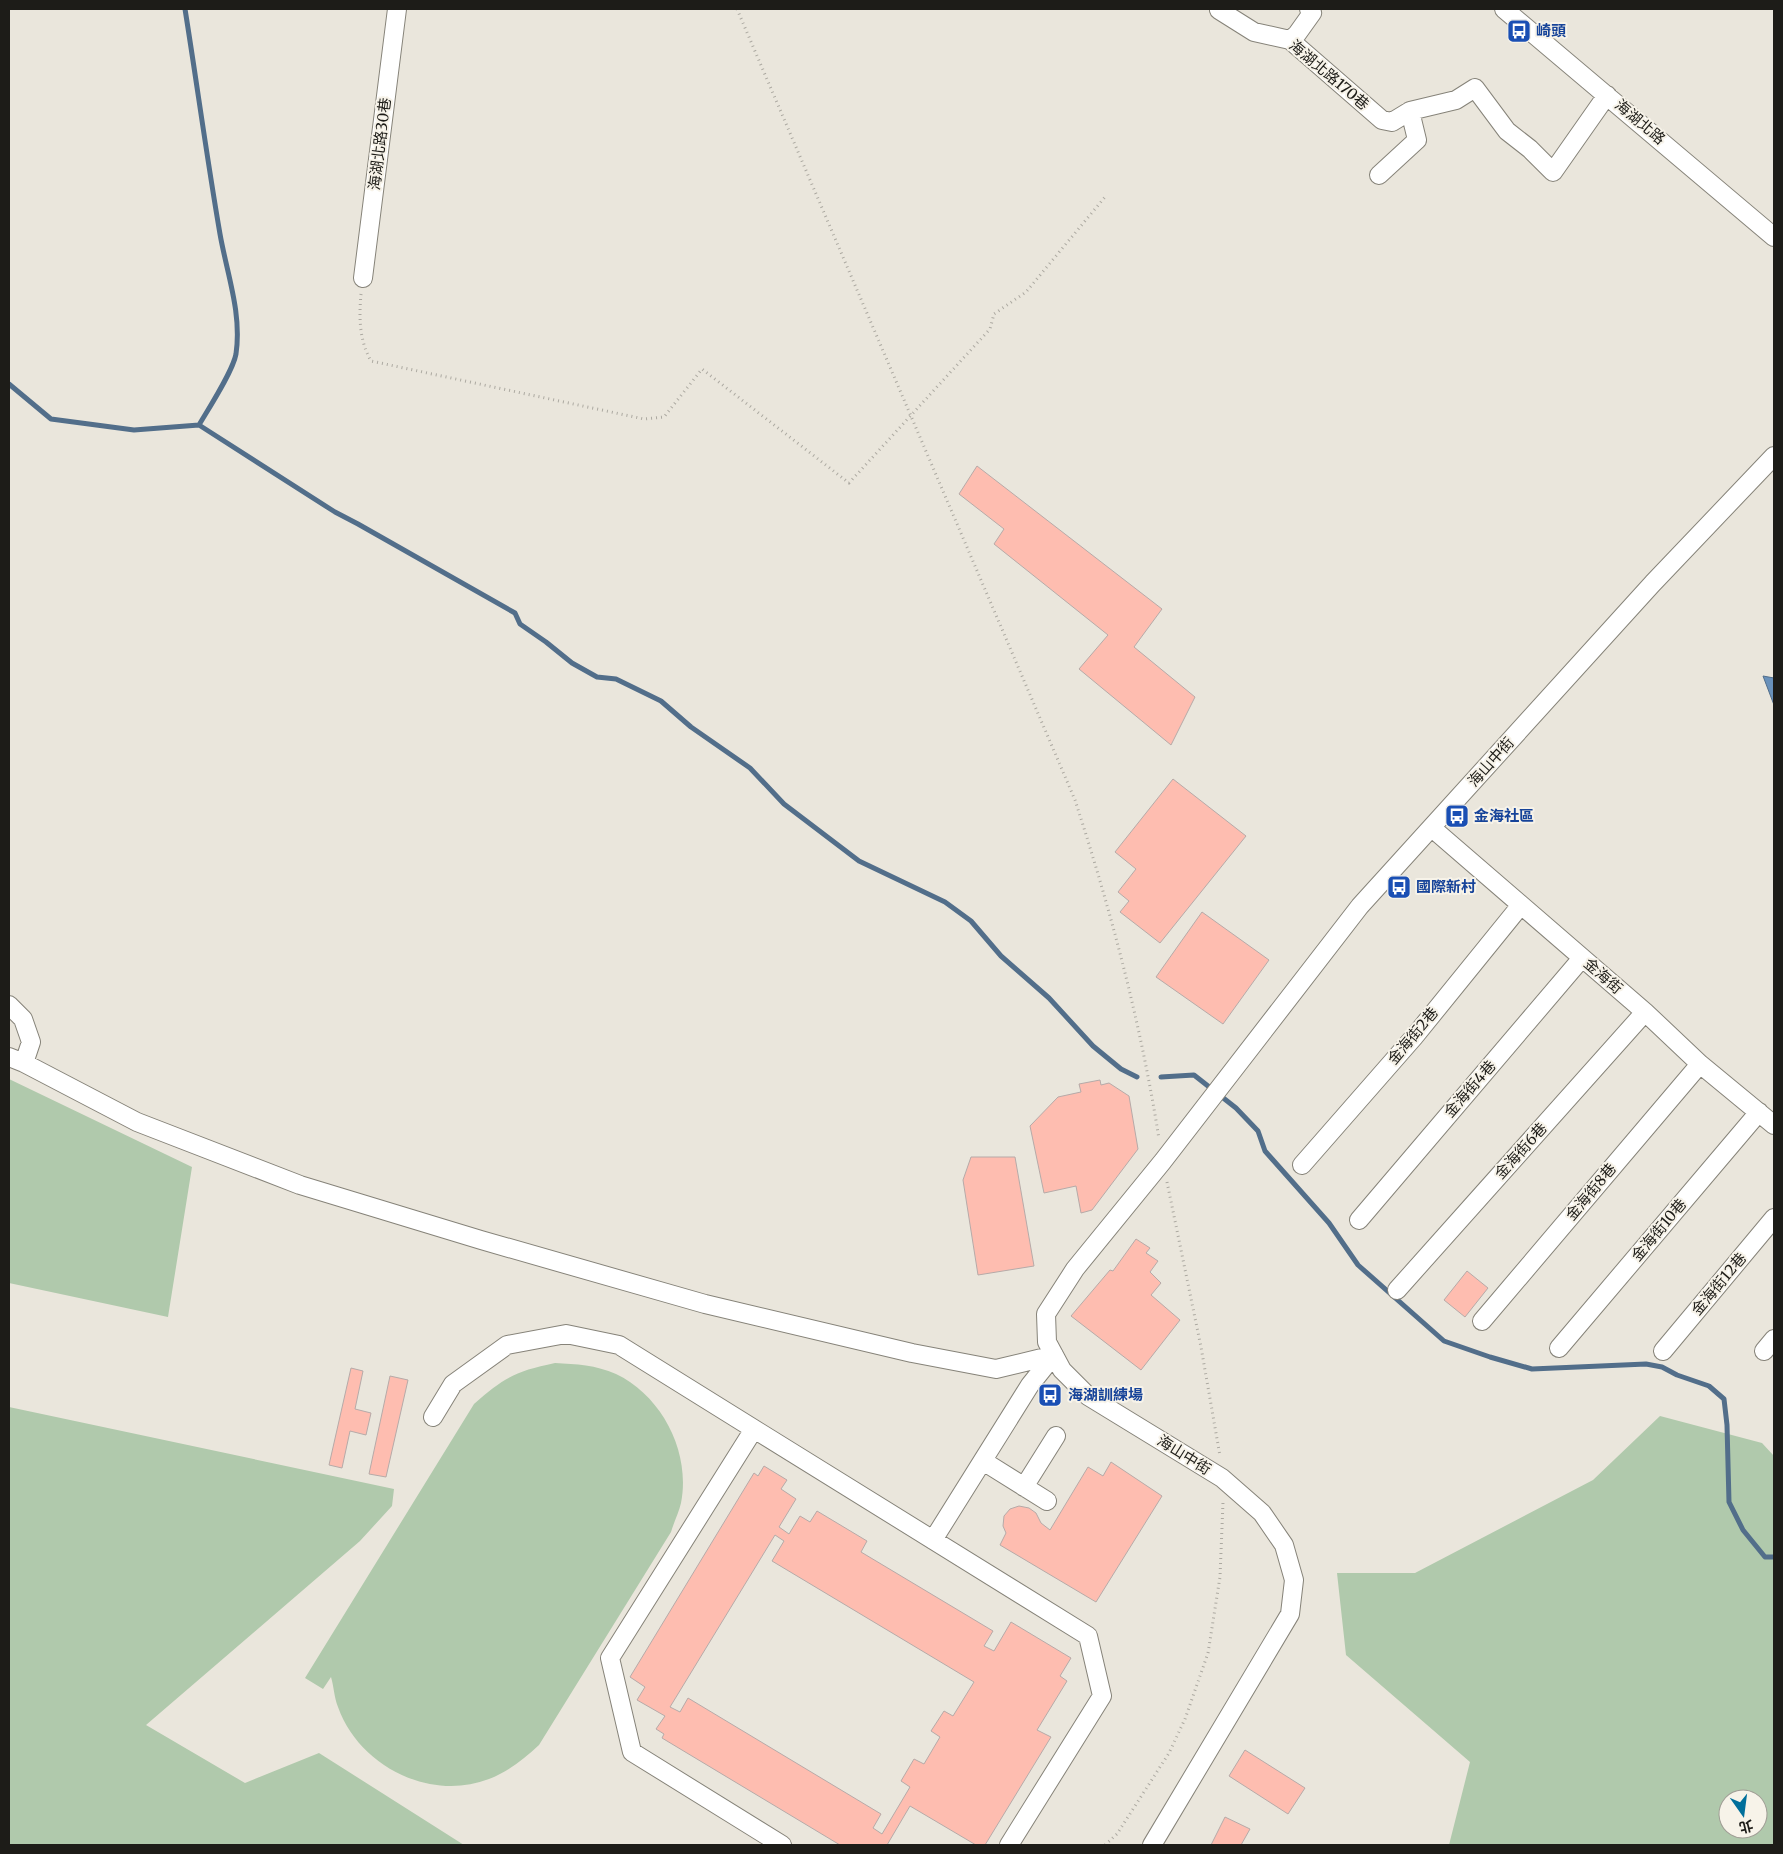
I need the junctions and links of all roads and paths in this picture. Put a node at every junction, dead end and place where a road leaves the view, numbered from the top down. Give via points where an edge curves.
1 (397, 9) edge
2 (737, 9) edge
3 (1309, 9) edge
4 (1504, 9) edge
5 (1219, 10) edge
6 (1290, 40) junction
7 (1607, 95) junction
8 (1410, 111) junction
9 (1379, 175) dead end
10 (1105, 196) dead end
11 (1774, 237) edge
12 (362, 278) joint
13 (910, 415) junction
14 (1774, 456) edge
15 (1432, 828) junction
16 (1521, 905) junction
17 (1582, 958) junction
18 (9, 1005) edge
19 (1644, 1012) junction
20 (17, 1060) edge
21 (1700, 1064) junction
22 (1759, 1112) junction
23 (1774, 1125) edge
24 (1163, 1162) junction
25 (1302, 1164) dead end
26 (1774, 1218) edge
27 (1359, 1220) dead end
28 (1397, 1290) dead end
29 (1482, 1321) dead end
30 (1560, 1348) dead end
31 (1663, 1351) dead end
32 (1054, 1356) junction
33 (434, 1417) dead end
34 (754, 1429) junction
35 (1056, 1436) dead end
36 (983, 1461) junction
37 (1222, 1478) junction
38 (1024, 1487) junction
39 (1047, 1501) dead end
40 (933, 1540) junction
41 (782, 1845) edge
42 (1008, 1845) edge
43 (1105, 1845) edge
44 (1152, 1845) edge

1 - 12 street, 海湖北路30巷
2 - 13 path
3 - 6 street via 1312,13
4 - 7 street, 海湖北路
5 - 6 street, 海湖北路170巷 via 1254,32
6 - 8 street, 海湖北路170巷 via 1382,120 1392,122
7 - 8 street, 海湖北路170巷 via 1553,172 1507,131 1475,88 1456,100
7 - 11 street, 海湖北路
8 - 9 street via 1416,140
10 - 13 path via 1026,292 994,314 990,329
12 - 13 path via 359,316 365,350 371,361 644,418 664,417 702,370 849,483
13 - 24 path via 1075,800 1098,869 1149,1076
14 - 15 street, 海山中街 via 1653,582
15 - 16 street, 金海街
15 - 24 street, 海山中街 via 1360,906
16 - 17 street, 金海街
16 - 25 street, 金海街2巷 via 1414,1037
17 - 19 street, 金海街
17 - 27 street, 金海街4巷
18 - 20 street via 23,1019 31,1042
19 - 21 street, 金海街
19 - 28 street, 金海街6巷
20 - 32 street via 137,1122 300,1185 705,1304 912,1353 996,1368
21 - 22 street, 金海街
21 - 29 street, 金海街8巷
22 - 23 street, 金海街
22 - 30 street, 金海街10巷
24 - 32 street, 海山中街 via 1076,1269 1046,1314 1047,1342
24 - 37 path via 1201,1347
26 - 31 street, 金海街12巷
32 - 36 street via 1030,1385
32 - 37 street, 海山中街 via 1062,1370 1088,1396
33 - 34 street via 453,1384 507,1345 566,1334 619,1345
34 - 40 street
34 - 41 street via 610,1658 632,1752
35 - 38 street
36 - 38 street
36 - 40 street
37 - 43 path via 1221,1568 1208,1653 1185,1719 1169,1753 1117,1834
37 - 44 street, 海山中街 via 1262,1513 1284,1545 1294,1580 1290,1614
38 - 39 street
40 - 42 street via 1088,1636 1102,1696

